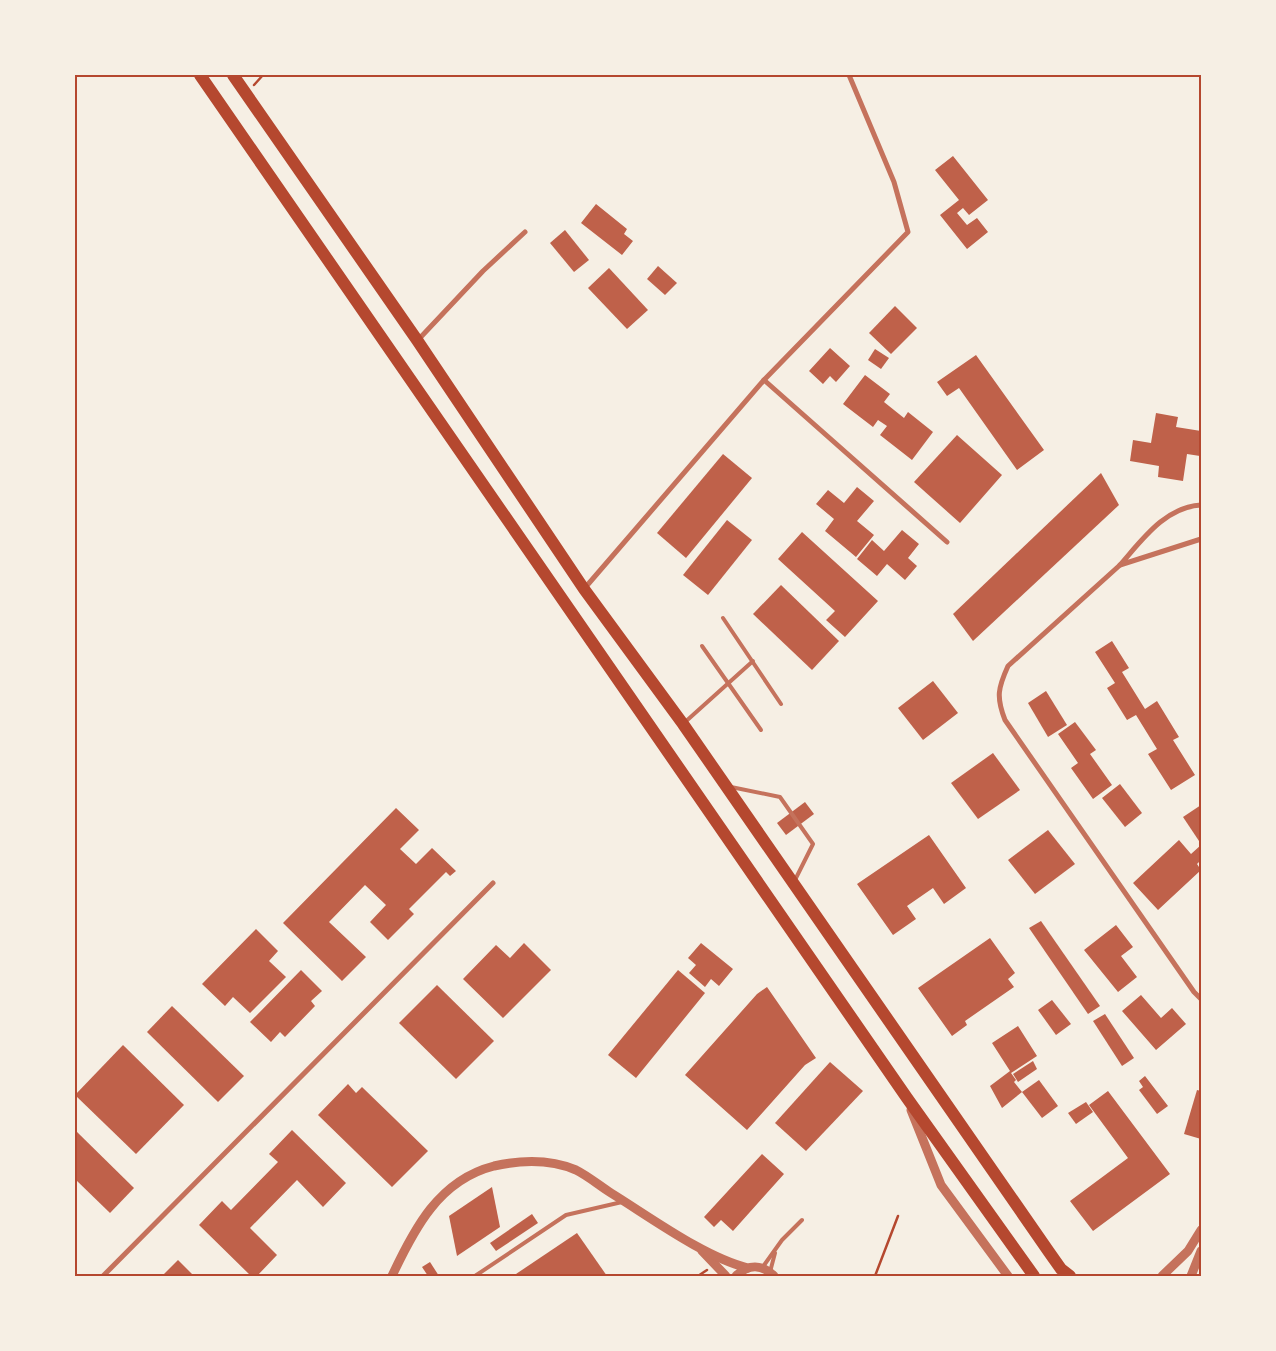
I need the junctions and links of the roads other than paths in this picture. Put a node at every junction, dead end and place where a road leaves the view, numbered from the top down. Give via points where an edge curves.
1 (200, 75) edge
2 (233, 75) edge
3 (849, 75) edge
4 (525, 232) dead end
5 (417, 340) junction
6 (764, 380) junction
7 (1201, 505) edge
8 (1201, 539) edge
9 (947, 542) dead end
10 (1120, 565) junction
11 (584, 589) junction
12 (723, 618) dead end
13 (702, 646) dead end
14 (752, 661) junction
15 (728, 683) junction
16 (781, 704) dead end
17 (683, 724) junction
18 (761, 730) dead end
19 (725, 786) junction
20 (493, 883) dead end
21 (793, 884) junction
22 (1201, 998) edge
23 (907, 1098) junction
24 (625, 1201) junction
25 (802, 1220) dead end
26 (1201, 1230) edge
27 (697, 1245) junction
28 (776, 1251) junction
29 (1201, 1251) edge
30 (748, 1268) junction
31 (769, 1272) edge
32 (103, 1276) edge
33 (392, 1276) edge
34 (476, 1276) edge
35 (726, 1276) edge
36 (736, 1276) edge
37 (1008, 1276) edge
38 (1034, 1276) edge
39 (1070, 1276) edge
40 (1162, 1276) edge
41 (1192, 1276) edge

1 - 23 main road
2 - 5 main road
3 - 6 street via 894,182 908,232
4 - 5 street
5 - 11 main road
6 - 9 street
6 - 11 street
7 - 10 street via 1163,519
8 - 10 street
10 - 22 street via 1008,666 1000,685 998,703 1005,720
11 - 17 main road
12 - 14 lane
13 - 15 lane
14 - 15 lane
14 - 16 lane
15 - 17 lane
15 - 18 lane
17 - 19 main road
19 - 21 main road
19 - 21 lane via 780,797 813,844
20 - 32 street
21 - 39 main road via 1053,1258
23 - 37 street via 941,1186
23 - 38 main road
24 - 27 street
24 - 33 street via 576,1170 554,1164 531,1160 490,1167 456,1184 437,1199 418,1225
24 - 34 lane via 566,1215
25 - 28 lane
26 - 40 street via 1188,1251
27 - 30 street via 735,1265
27 - 35 street
28 - 31 lane
28 - 31 lane
29 - 41 street
30 - 31 street
30 - 36 street

